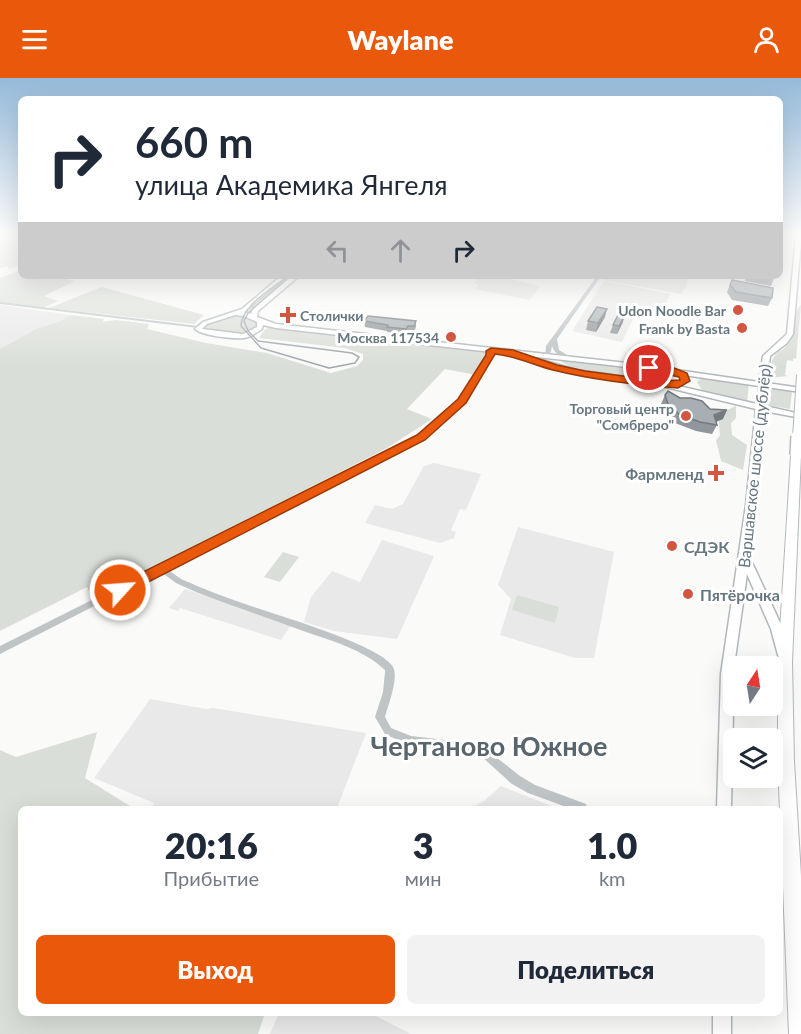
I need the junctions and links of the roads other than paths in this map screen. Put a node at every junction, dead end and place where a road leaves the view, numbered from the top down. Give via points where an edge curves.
1 (280, 279) edge
2 (292, 279) edge
3 (597, 279) edge
4 (795, 279) edge
5 (801, 301) edge
6 (0, 303) edge
7 (792, 310) junction
8 (236, 313) junction
9 (257, 319) junction
10 (276, 326) junction
11 (198, 327) junction
12 (255, 332) junction
13 (555, 340) junction
14 (491, 351) junction
15 (513, 353) junction
16 (547, 356) junction
17 (572, 359) junction
18 (674, 371) junction
19 (576, 372) junction
20 (708, 375) junction
21 (801, 375) edge
22 (762, 383) junction
23 (661, 384) junction
24 (800, 389) edge
25 (710, 397) junction
26 (760, 408) junction
27 (801, 416) edge
28 (744, 557) junction
29 (162, 569) junction
30 (0, 650) edge
31 (785, 662) junction
32 (577, 806) edge
33 (724, 806) edge
34 (722, 1016) edge
35 (722, 1034) edge
36 (800, 1034) edge

1 - 8 main road
2 - 9 main road via 255,310
3 - 13 street
4 - 7 main road, Варшавское шоссе (дублёр)
5 - 7 main road
6 - 11 street
7 - 22 main road, Варшавское шоссе (дублёр) via 788,338 767,355
8 - 9 main road
8 - 11 main road
9 - 10 main road
9 - 12 main road via 261,326
10 - 12 main road
10 - 14 main road
11 - 12 main road via 203,332 243,336
13 - 16 street via 547,349
13 - 17 street via 558,352
14 - 15 main road
14 - 29 street via 462,401 421,437
15 - 16 main road
15 - 19 main road
16 - 17 main road
16 - 19 main road
17 - 18 main road
18 - 20 main road
18 - 23 main road via 685,376 683,383
19 - 23 main road
20 - 22 main road
20 - 25 main road via 698,376 694,381 697,389
21 - 31 main road, bridge
22 - 24 main road
22 - 26 main road, Варшавское шоссе (дублёр)
23 - 25 main road
25 - 26 main road
26 - 27 main road
26 - 28 main road, Варшавское шоссе (дублёр)
28 - 31 main road via 777,629
28 - 33 main road, Варшавское шоссе (дублёр) via 727,674
29 - 30 street
29 - 32 street via 184,584 378,657 391,672 380,717 388,731 410,741 472,748 524,785
31 - 36 main road via 786,762
34 - 35 main road

